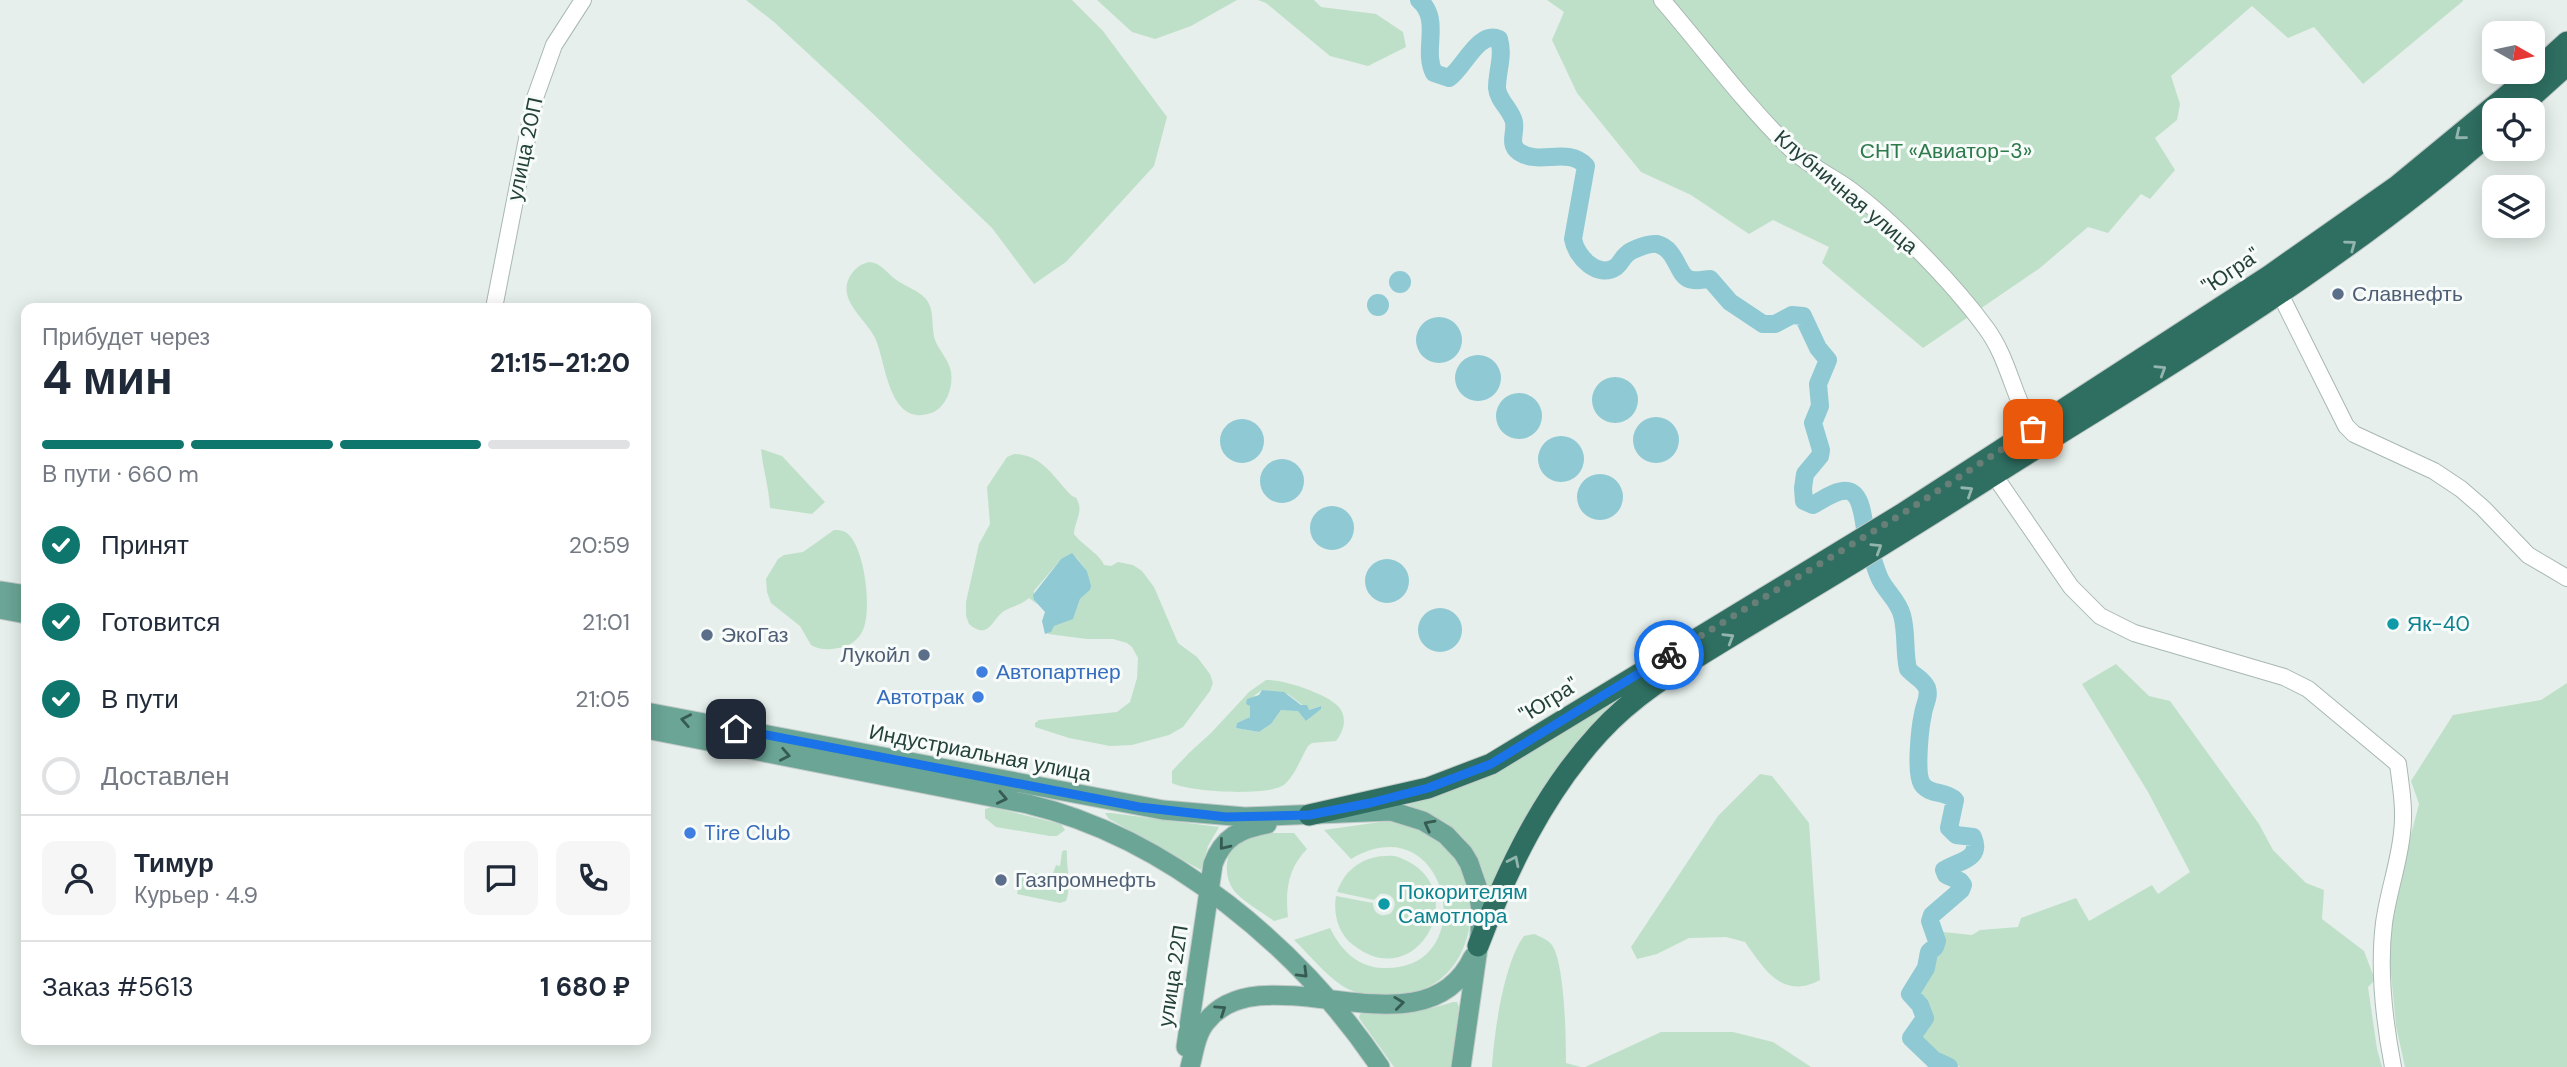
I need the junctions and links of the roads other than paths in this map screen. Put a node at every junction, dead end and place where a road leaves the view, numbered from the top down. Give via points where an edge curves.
1 (583, 0) edge
2 (1662, 0) edge
3 (2567, 42) edge
4 (2567, 65) edge
5 (2530, 98) edge
6 (2482, 140) edge
7 (2274, 285) junction
8 (495, 303) edge
9 (2033, 429) junction
10 (1994, 475) junction
11 (1907, 521) junction
12 (1839, 562) junction
13 (2567, 578) edge
14 (0, 590) edge
15 (21, 595) edge
16 (0, 609) edge
17 (21, 613) edge
18 (651, 713) edge
19 (651, 730) edge
20 (1309, 815) junction
21 (1208, 892) junction
22 (1478, 946) junction
23 (1331, 1001) junction
24 (1183, 1067) edge
25 (1190, 1067) edge
26 (1380, 1067) edge
27 (1461, 1067) edge
28 (2393, 1067) edge

1 - 8 street, улица 20П via 554,45 535,98
2 - 9 street, Клубничная улица via 1745,102 1793,150 1849,189 1900,234 1977,316 2004,358 2022,412
3 -> 7 highway, "Югра"
4 - 5 highway
7 -> 6 highway, "Югра" via 2367,233
7 - 9 highway, "Югра"
10 -> 7 highway, "Югра"
7 - 13 street via 2354,434 2434,471 2483,508 2528,555
9 - 11 highway, "Югра"
11 -> 10 highway, "Югра"
10 - 28 street via 2071,587 2100,616 2134,633 2284,677 2308,689 2398,764 2402,833 2384,922 2382,958 2384,1020
11 - 12 highway
12 - 20 highway, "Югра" via 1491,764 1428,788
22 -> 12 highway via 1536,819 1599,732 1668,676
14 - 15 main road
16 - 17 main road
20 -> 18 main road, Индустриальная улица via 1226,817 1139,807
19 -> 21 main road, Индустриальная улица via 1048,809 1118,836
20 -> 21 main road via 1235,833 1217,853
22 -> 20 main road via 1480,897 1469,863 1455,843 1435,827 1391,811
21 -> 23 main road via 1275,945
21 - 24 main road, улица 22П
23 -> 22 main road via 1385,1005 1426,998 1460,977
22 - 27 main road
25 -> 23 main road, улица 22П via 1207,1021 1230,1004 1265,994
23 - 26 main road

